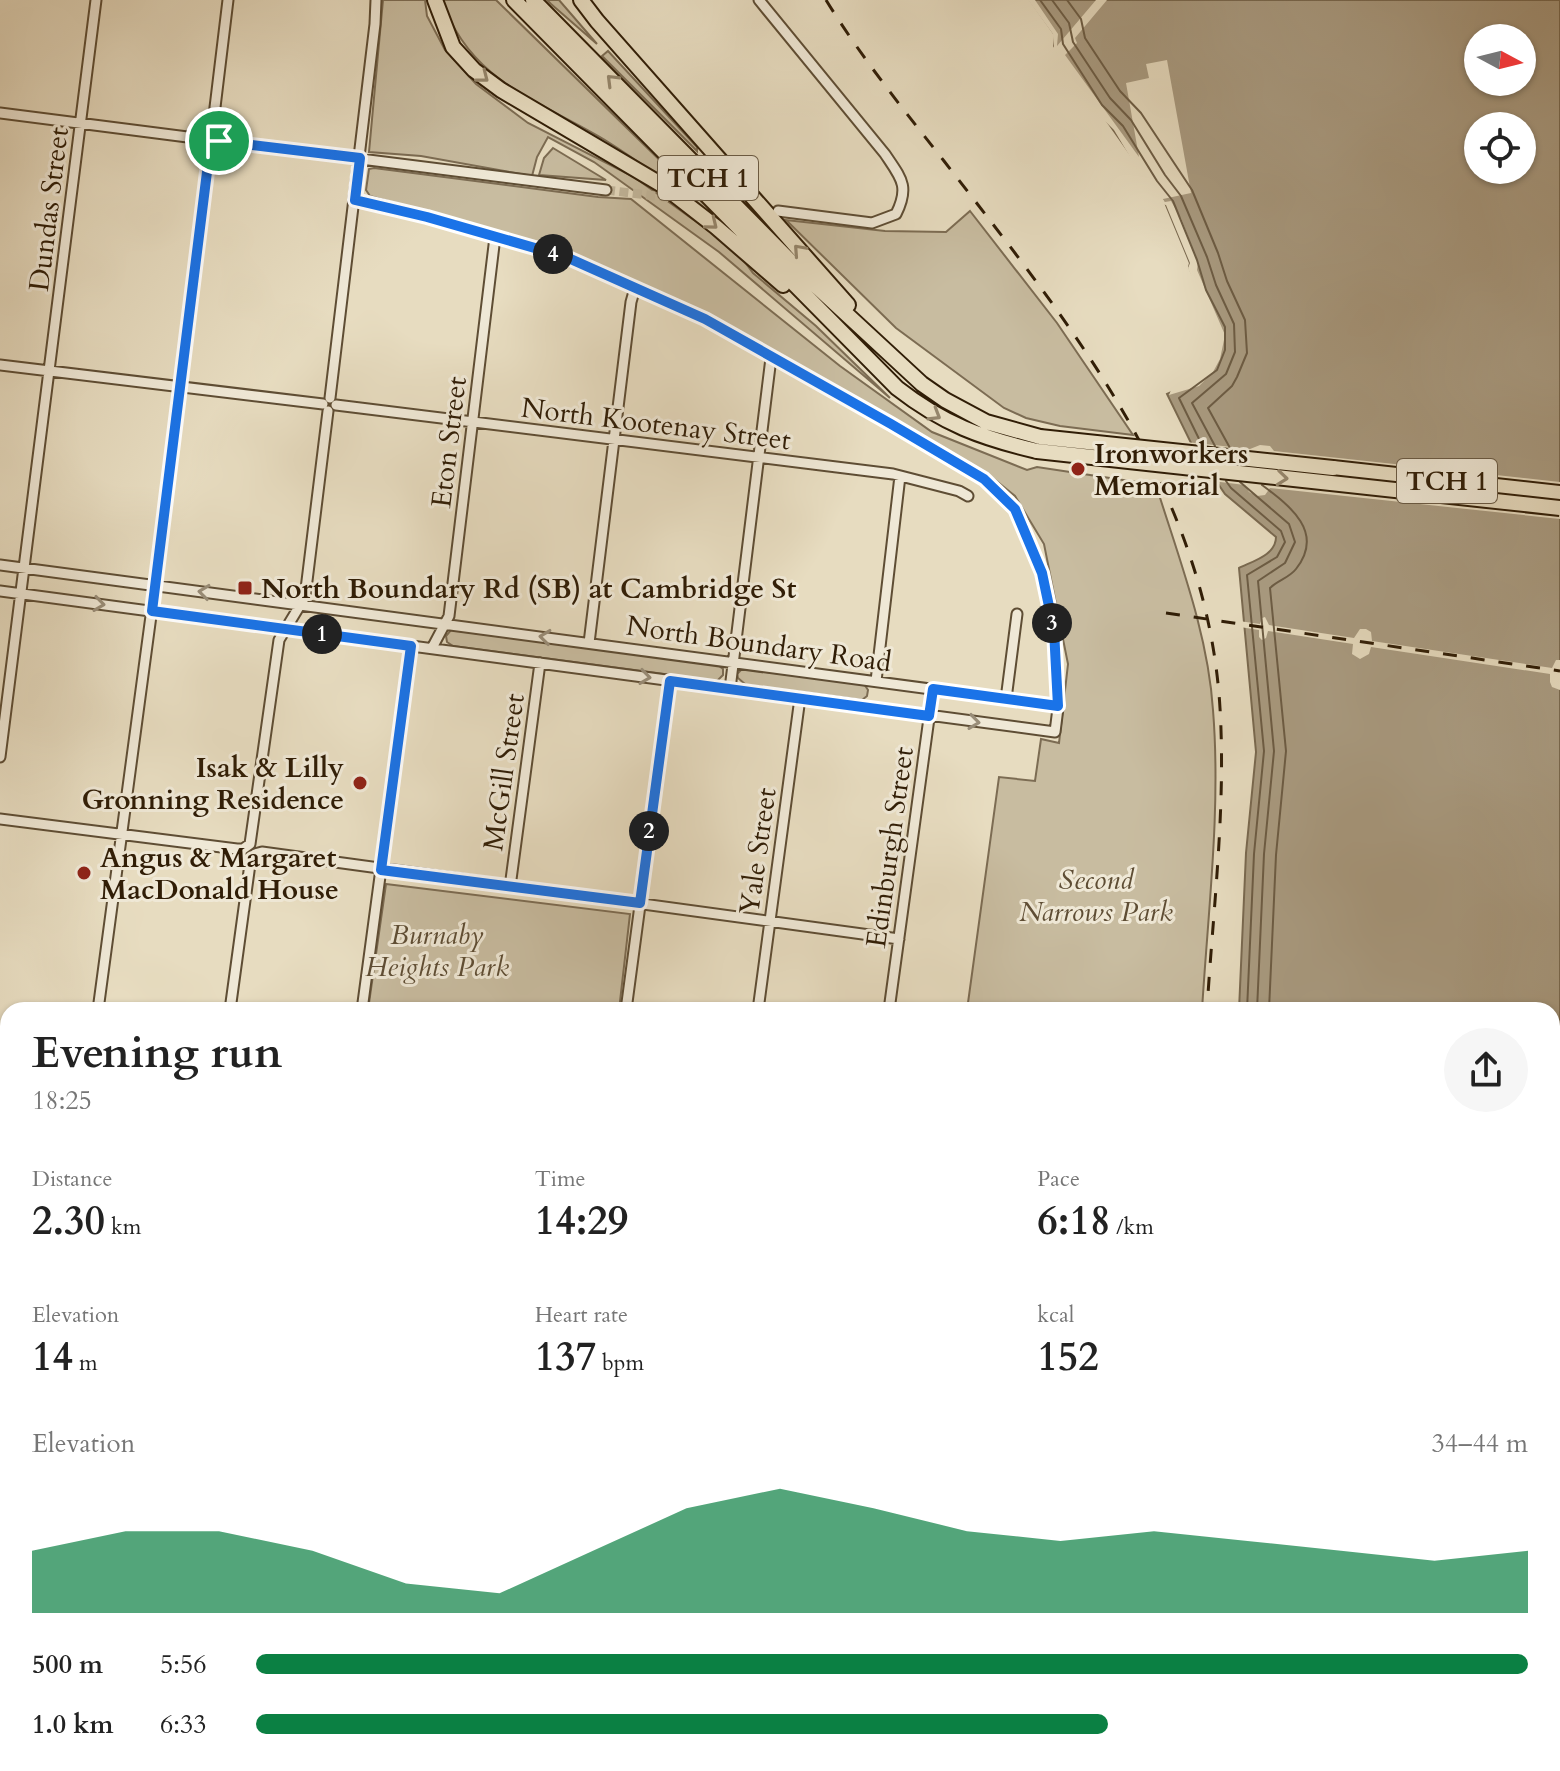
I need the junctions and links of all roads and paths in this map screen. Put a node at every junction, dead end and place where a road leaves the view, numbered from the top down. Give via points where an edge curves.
1 (96, 0) edge
2 (228, 0) edge
3 (376, 0) edge
4 (506, 0) edge
5 (514, 0) edge
6 (533, 0) edge
7 (571, 0) edge
8 (581, 0) edge
9 (759, 0) edge
10 (437, 7) edge
11 (534, 21) junction
12 (597, 21) junction
13 (0, 113) edge
14 (81, 123) junction
15 (214, 140) junction
16 (360, 158) junction
17 (606, 190) tunnel mouth
18 (355, 200) junction
19 (778, 211) dead end
20 (495, 237) junction
21 (635, 288) junction
22 (887, 351) junction
23 (771, 358) junction
24 (0, 365) edge
25 (874, 367) junction
26 (50, 371) junction
27 (180, 387) junction
28 (329, 404) junction
29 (473, 422) junction
30 (613, 440) junction
31 (1039, 444) junction
32 (758, 457) junction
33 (900, 476) junction
34 (1560, 493) edge
35 (968, 496) dead end
36 (1560, 508) edge
37 (0, 565) edge
38 (25, 568) junction
39 (155, 586) junction
40 (0, 591) edge
41 (22, 593) junction
42 (299, 605) junction
43 (152, 611) junction
44 (1017, 614) dead end
45 (445, 624) junction
46 (286, 629) junction
47 (589, 643) junction
48 (411, 646) junction
49 (432, 648) junction
50 (540, 663) junction
51 (734, 663) junction
52 (670, 681) junction
53 (876, 681) junction
54 (730, 689) junction
55 (933, 689) junction
56 (800, 698) junction
57 (1006, 699) junction
58 (1058, 706) junction
59 (929, 716) junction
60 (0, 757) edge
61 (0, 819) edge
62 (121, 835) junction
63 (381, 870) junction
64 (510, 887) junction
65 (640, 903) junction
66 (770, 921) junction
67 (899, 939) junction
68 (99, 1002) edge
69 (231, 1002) edge
70 (363, 1002) edge
71 (627, 1002) edge
72 (759, 1002) edge
73 (890, 1002) edge

1 - 14 street, Dundas Street
2 - 15 street
3 - 16 street
4 - 11 highway
5 - 11 highway, TCH 1
22 -> 6 highway, TCH 1 via 801,272
7 - 12 highway
8 - 12 highway
9 - 19 street via 902,179 904,198 896,214 872,223
10 -> 25 highway via 453,47 480,75 662,185
11 - 25 highway, TCH 1
22 -> 12 highway
13 - 14 street
14 - 15 street via 203,139 205,145
14 - 26 street, Dundas Street
15 - 16 street
15 - 27 street
16 - 17 street
16 - 18 street
18 - 20 street
18 - 28 street
20 - 21 street via 566,257
20 - 29 street, Eton Street
21 - 23 street via 705,319
21 - 30 street
22 - 31 highway, TCH 1 via 945,400
23 - 32 street
23 - 58 street via 961,465 1008,501 1042,574 1054,630
24 - 26 street, North Kootenay Street
25 -> 31 highway, TCH 1 via 947,422 980,436
26 - 27 street, North Kootenay Street
26 - 38 street, Dundas Street
27 - 28 street, North Kootenay Street
27 - 39 street
28 - 29 street, North Kootenay Street
28 - 42 street via 305,597
29 - 30 street, North Kootenay Street
29 - 45 street, Eton Street
30 - 32 street, North Kootenay Street
30 - 47 street
31 - 34 highway, TCH 1, bridge
31 -> 36 highway, TCH 1, bridge
32 - 33 street, North Kootenay Street
32 - 51 street
33 - 35 street, North Kootenay Street
33 - 53 street
37 - 38 street, North Boundary Road
38 - 39 street, North Boundary Road
38 - 41 street, Dundas Street
42 -> 39 street, North Boundary Road
39 - 43 street
40 - 41 street, North Boundary Road
41 -> 43 street, North Boundary Road
41 - 60 street, Dundas Street
42 - 45 street, North Boundary Road
42 - 46 street
43 - 46 street, North Boundary Road
43 - 62 street
44 - 57 street
47 -> 45 street, North Boundary Road
45 - 49 street, Eton Street
46 - 48 street, North Boundary Road
46 - 62 street via 279,640 252,840 237,849
47 - 51 street, North Boundary Road
48 - 49 street, North Boundary Road
48 - 63 street
49 - 50 street, North Boundary Road
50 -> 52 street, North Boundary Road
50 - 64 street, McGill Street
51 - 53 street, North Boundary Road
51 - 54 street
52 - 54 street, North Boundary Road
52 - 65 street
53 - 55 street, North Boundary Road
54 - 56 street, North Boundary Road
55 - 57 street, North Boundary Road
55 - 59 street, Edinburgh Street
56 - 59 street, North Boundary Road
56 - 66 street, Yale Street
57 - 58 street, North Boundary Road
59 -> 58 street, North Boundary Road via 1055,732
59 - 67 street, Edinburgh Street
61 - 62 street
62 - 68 street
63 - 64 street
63 - 69 street via 255,854
63 - 70 street
64 - 65 street
65 - 66 street
65 - 71 street
66 - 67 street
66 - 72 street, Yale Street
67 - 73 street, Edinburgh Street

